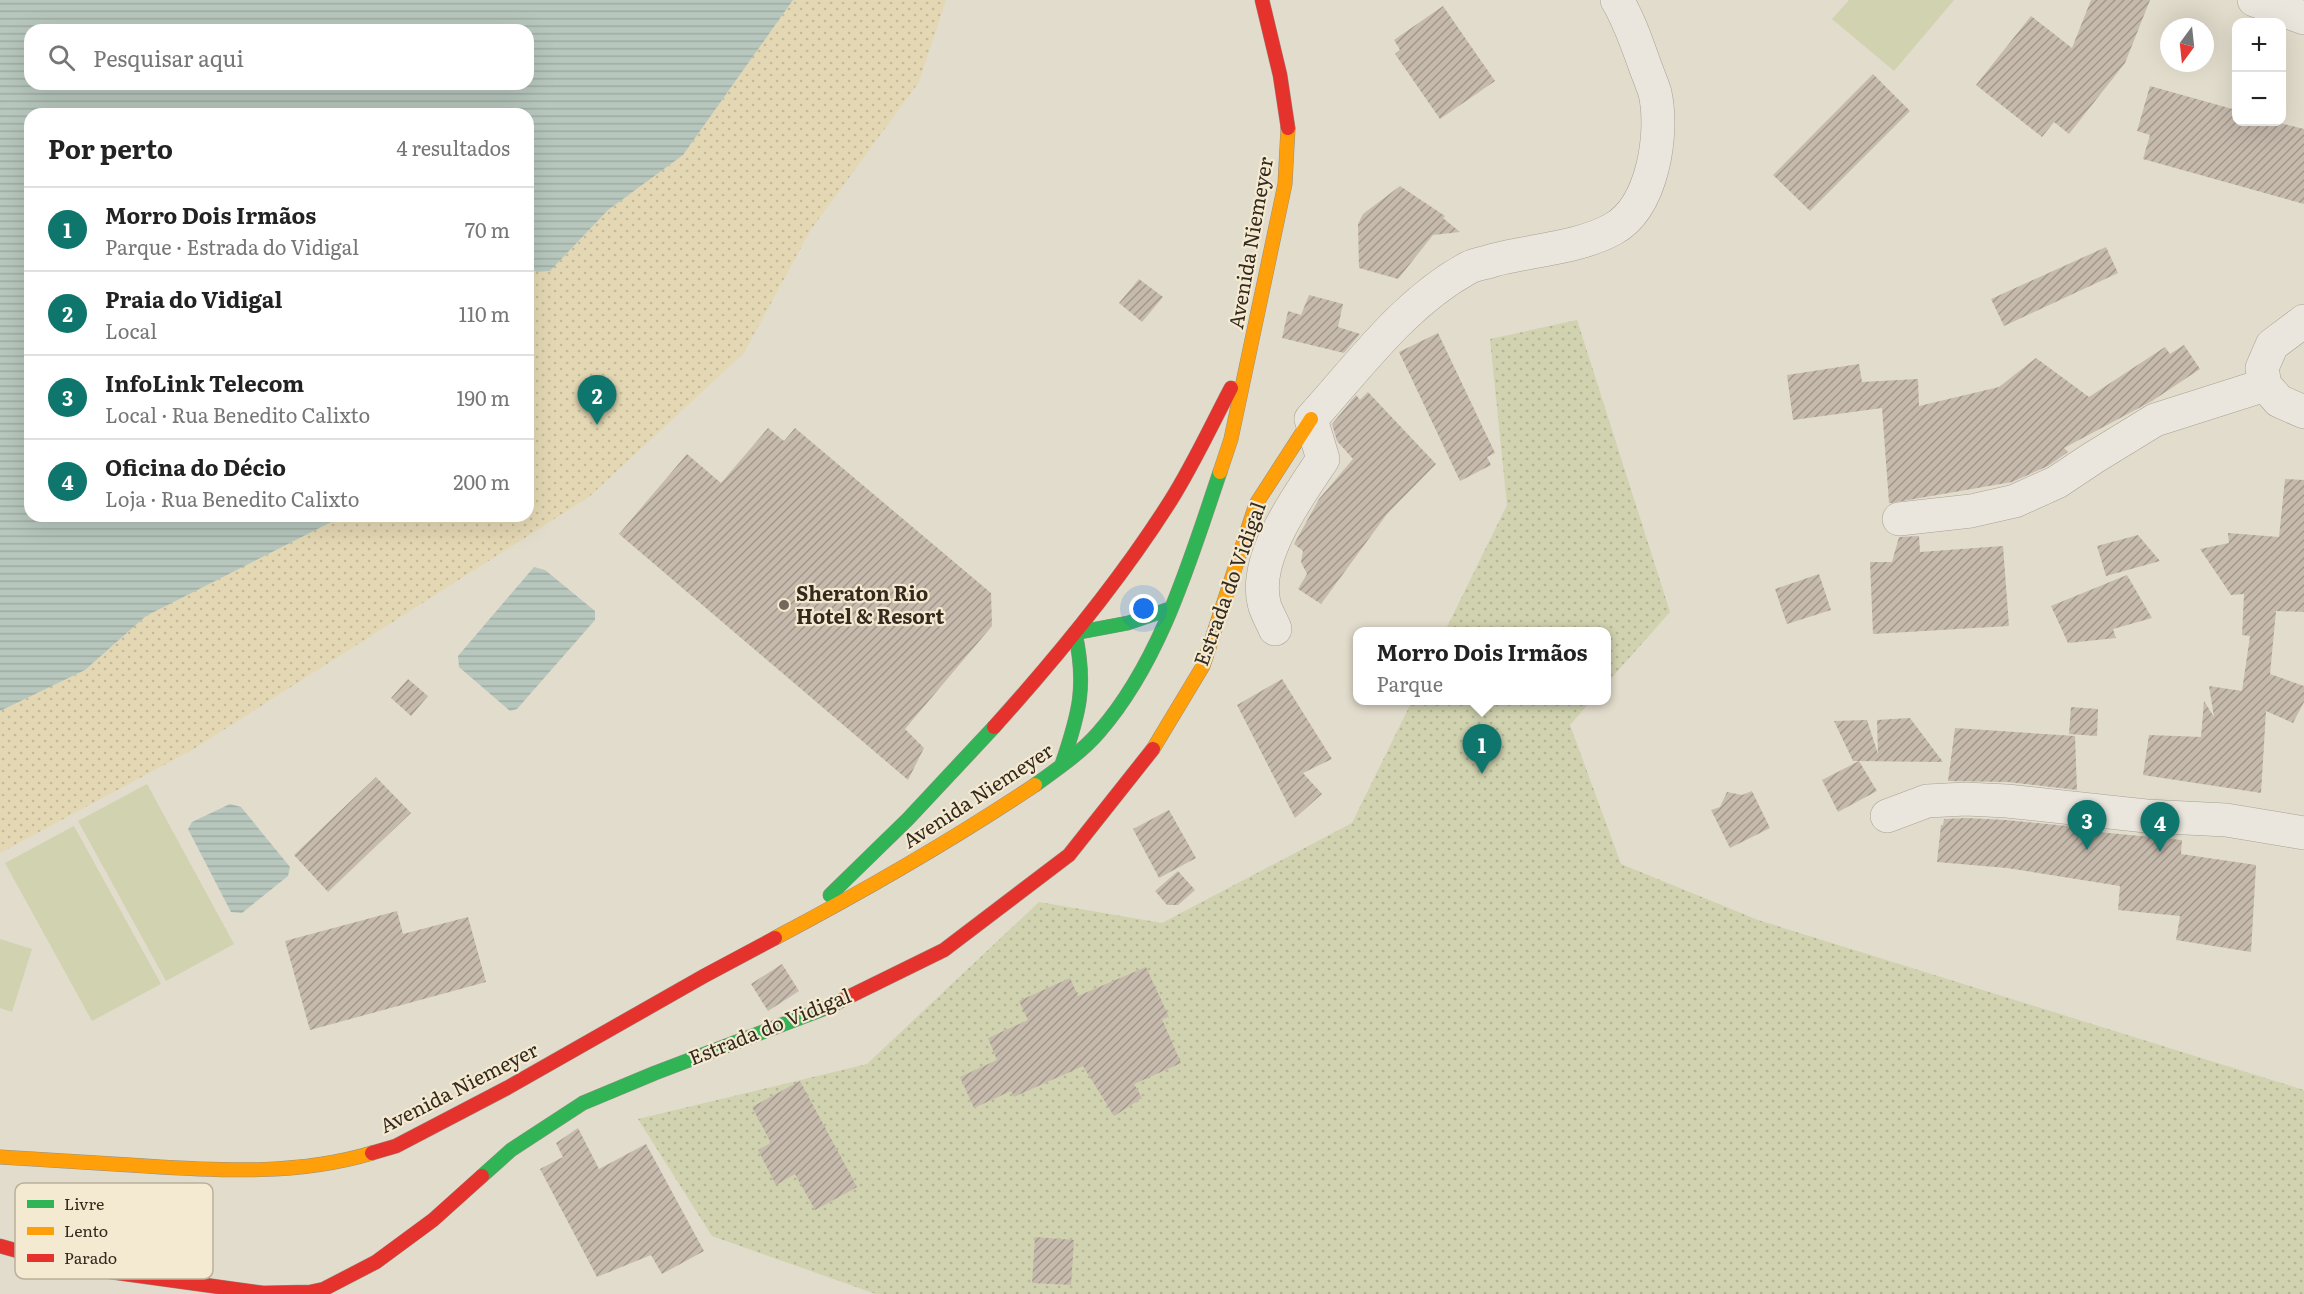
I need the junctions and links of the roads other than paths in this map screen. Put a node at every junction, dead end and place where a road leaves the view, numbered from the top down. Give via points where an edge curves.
1 (1262, 0) edge
2 (1617, 0) edge
3 (2254, 0) edge
4 (2304, 18) edge
5 (2304, 321) edge
6 (1250, 352) junction
7 (2265, 385) junction
8 (2304, 412) edge
9 (1311, 419) junction
10 (1899, 519) dead end
11 (1169, 609) junction
12 (1275, 629) dead end
13 (1075, 633) junction
14 (1061, 767) junction
15 (1887, 816) dead end
16 (2304, 833) edge
17 (795, 927) junction
18 (0, 1157) edge
19 (0, 1245) edge
20 (15, 1249) edge
21 (162, 1279) edge

1 - 6 main road, Avenida Niemeyer via 1289,133 1286,184
2 - 9 street, Estrada do Vidigal via 1628,18 1655,93 1658,139 1646,187 1635,210 1614,229 1577,243 1470,267 1402,318
3 - 4 street
5 - 7 street via 2272,345 2262,368
6 - 11 main road, Avenida Niemeyer via 1231,438 1186,573
6 - 13 main road, Avenida Niemeyer via 1172,499 1123,572
7 - 8 street via 2279,401
7 - 10 street via 2155,420 2057,482 2015,501 1971,511
9 - 12 street, Estrada do Vidigal via 1323,459 1282,521 1264,571 1264,602
9 - 21 main road, Estrada do Vidigal via 1256,504 1203,666 1149,756 1069,855 944,950 815,1013 583,1103 511,1150 433,1220 376,1262 324,1289 262,1293
11 - 13 main road
11 - 14 main road, Avenida Niemeyer via 1124,698 1098,733
13 - 14 main road via 1084,687
13 - 17 main road, Avenida Niemeyer via 967,758 877,851
14 - 17 main road, Avenida Niemeyer via 877,884
15 - 16 street via 1927,801 1966,799 2226,820
17 - 18 main road, Avenida Niemeyer via 447,1120 396,1146 339,1163 207,1170
19 - 20 main road, Estrada do Vidigal

